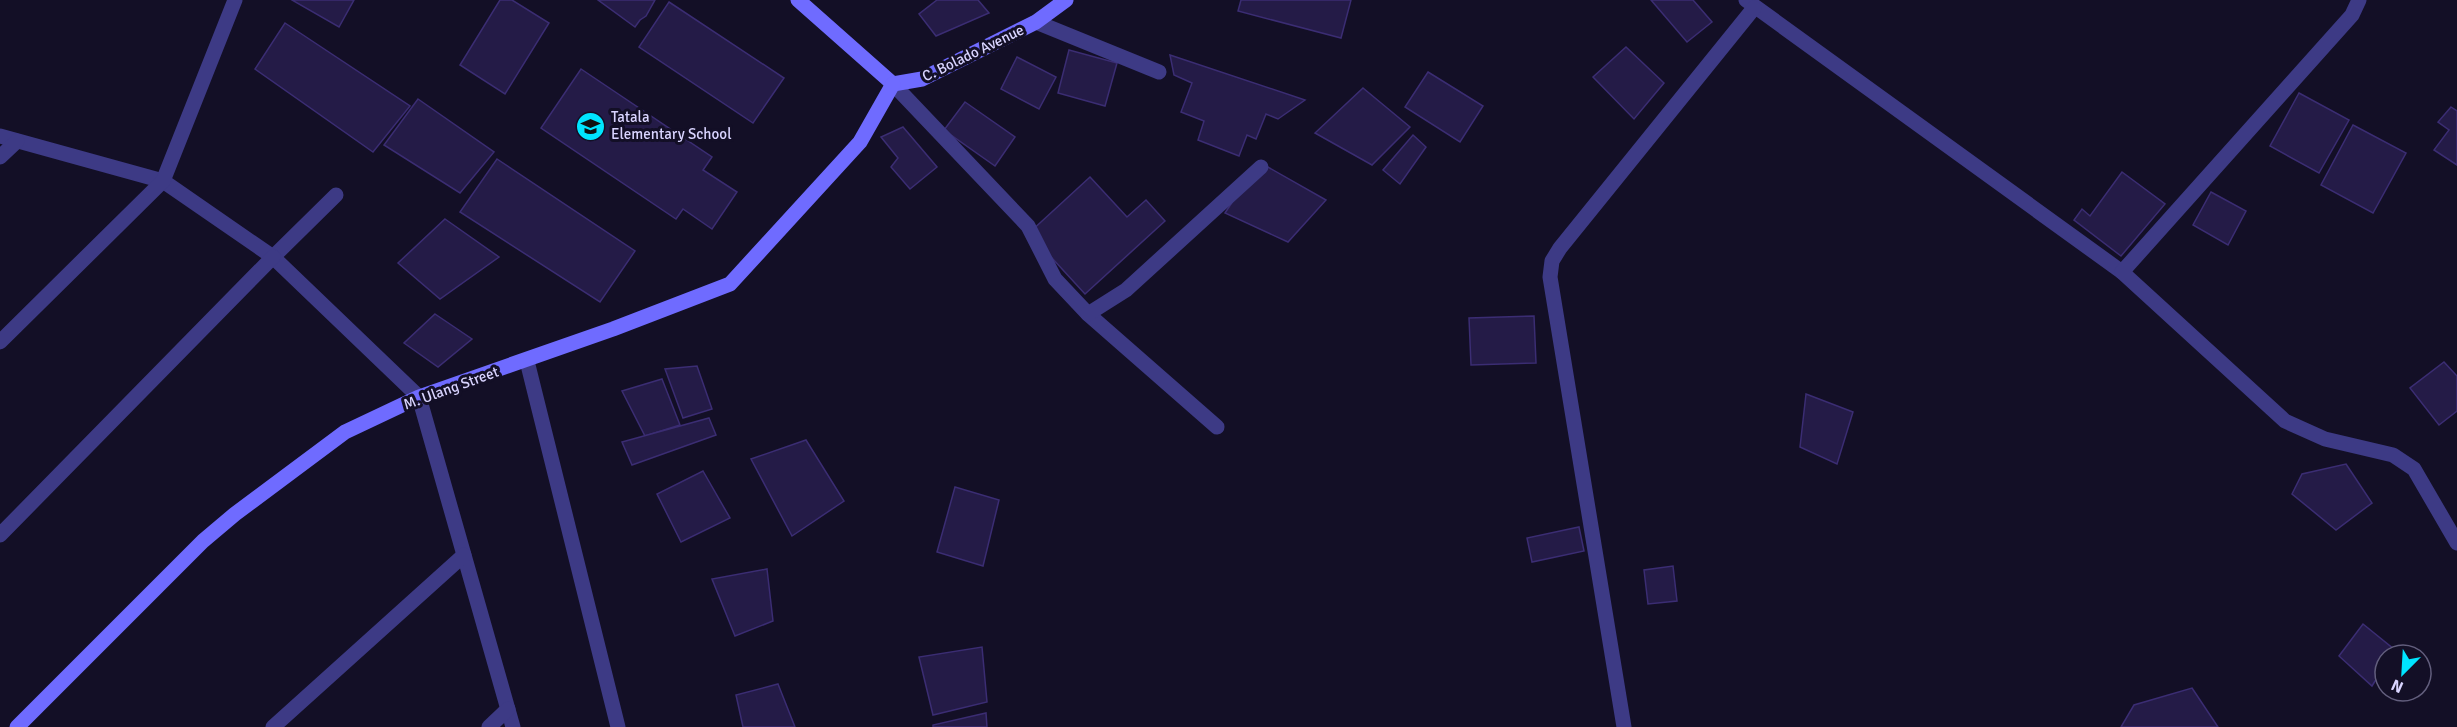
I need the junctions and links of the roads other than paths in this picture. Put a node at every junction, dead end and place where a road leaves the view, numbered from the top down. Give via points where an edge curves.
1 (235, 0) edge
2 (798, 0) edge
3 (1066, 0) edge
4 (2359, 0) edge
5 (1750, 4) edge
6 (1036, 22) junction
7 (1159, 72) dead end
8 (893, 84) junction
9 (0, 136) edge
10 (17, 141) junction
11 (0, 157) edge
12 (1261, 167) dead end
13 (163, 181) junction
14 (336, 195) dead end
15 (273, 257) junction
16 (2122, 272) junction
17 (1088, 314) junction
18 (0, 342) edge
19 (527, 361) junction
20 (419, 397) junction
21 (1217, 427) dead end
22 (0, 535) edge
23 (2457, 543) edge
24 (464, 555) junction
25 (508, 709) junction
26 (17, 727) edge
27 (273, 727) edge
28 (489, 727) edge
29 (513, 727) edge
30 (618, 727) edge
31 (1624, 727) edge

1 - 13 street
2 - 8 street
3 - 6 street, C. Bolado Avenue
4 - 16 street via 2352,15
5 - 16 street
5 - 31 street via 1552,261 1550,277
6 - 7 street
6 - 8 street, C. Bolado Avenue via 922,79
8 - 17 street via 1028,226 1055,279
8 - 19 street, M. Ulang Street via 860,142 730,284
9 - 10 street
10 - 11 street
10 - 13 street
12 - 17 street via 1126,290
13 - 15 street
13 - 18 street
14 - 15 street
15 - 20 street
15 - 22 street
16 - 23 street via 2285,421 2325,439 2393,455 2414,469
17 - 21 street
19 - 20 street, M. Ulang Street
19 - 30 street
20 - 24 street
20 - 26 street, M. Ulang Street via 345,432 235,514 203,541
24 - 25 street
24 - 27 street
25 - 28 street
25 - 29 street

